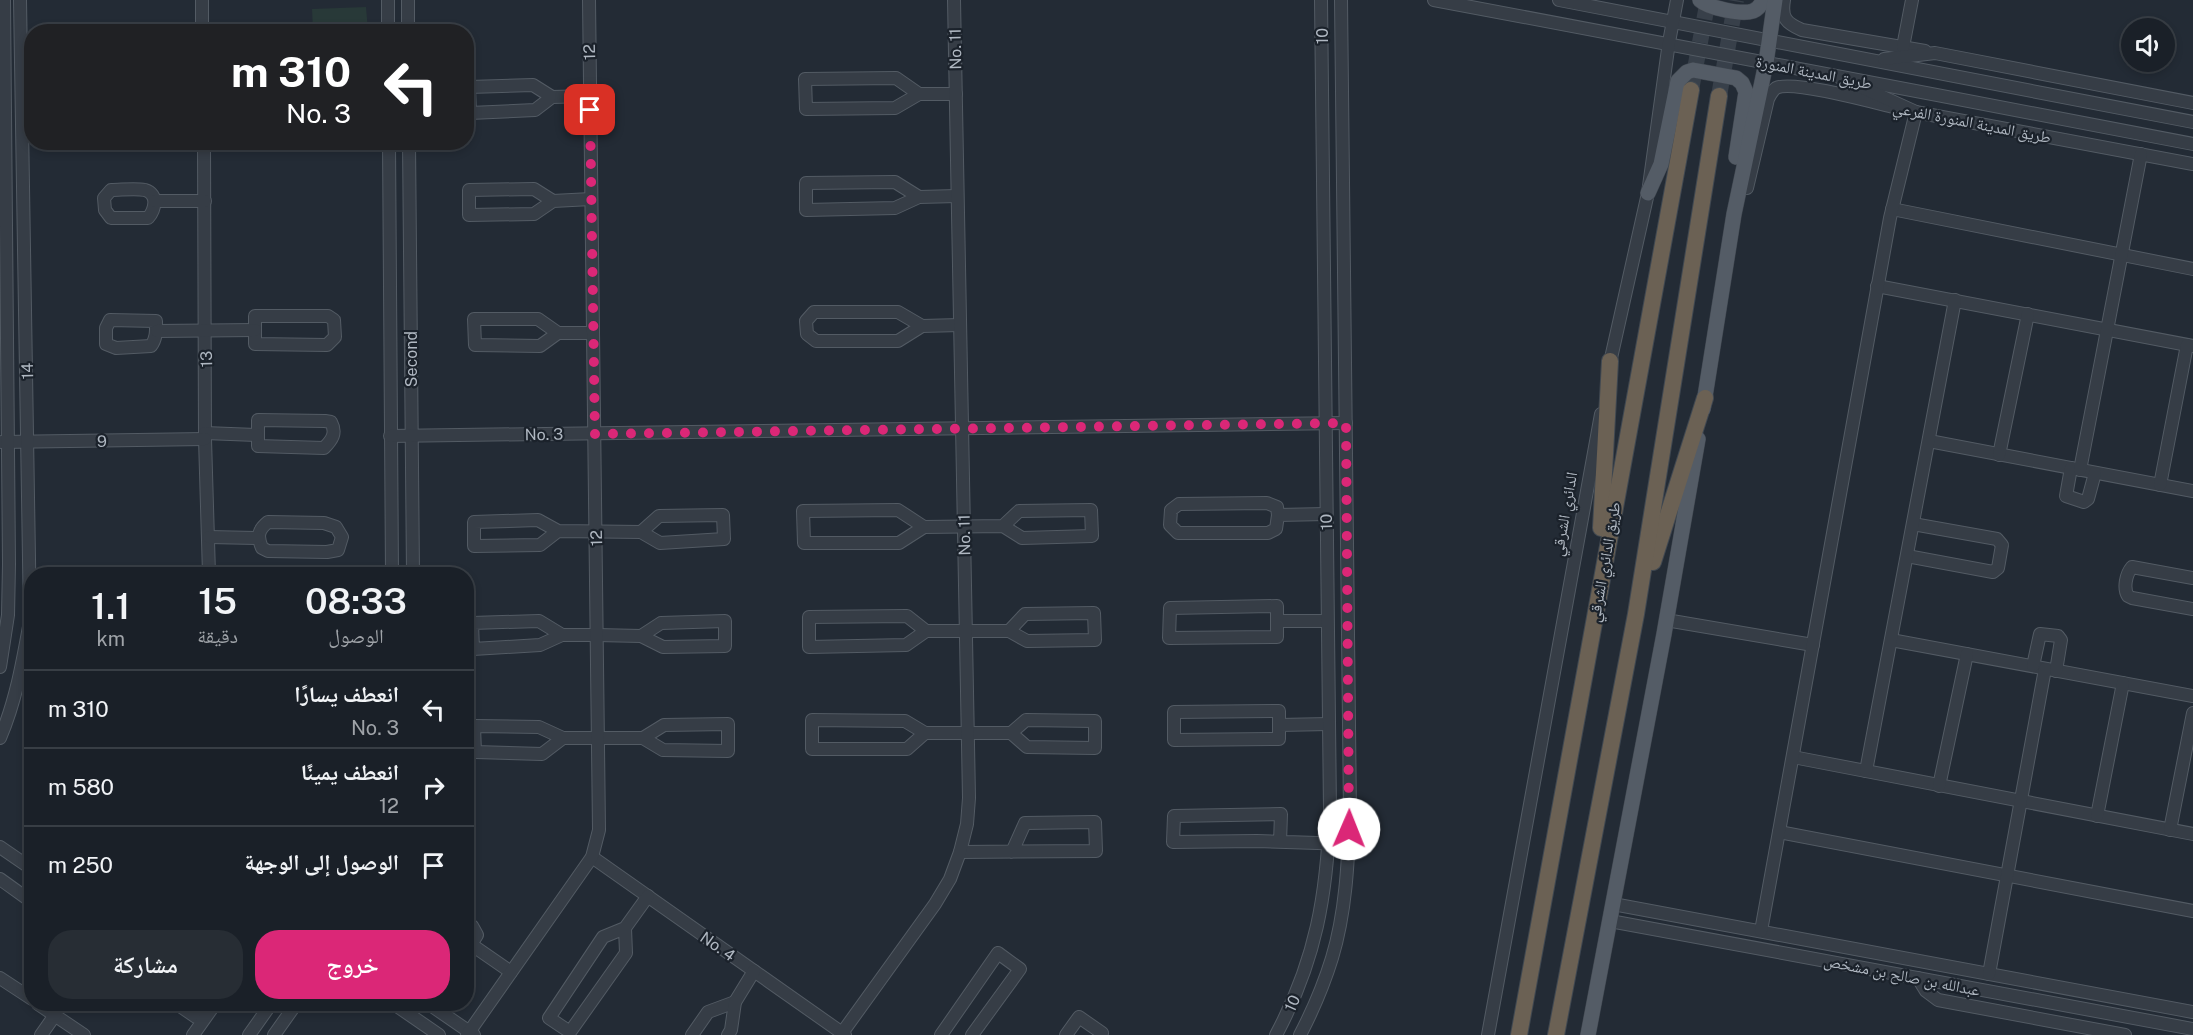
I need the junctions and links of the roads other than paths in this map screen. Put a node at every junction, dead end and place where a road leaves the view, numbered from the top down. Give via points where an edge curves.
1 (2, 0) edge
2 (20, 0) edge
3 (202, 0) edge
4 (388, 0) edge
5 (408, 0) edge
6 (589, 0) edge
7 (954, 0) edge
8 (1321, 0) edge
9 (1341, 0) edge
10 (1434, 0) edge
11 (1558, 0) edge
12 (1677, 0) edge
13 (1700, 0) edge
14 (1764, 0) edge
15 (1775, 0) edge
16 (1784, 0) edge
17 (1912, 0) edge
18 (1673, 22) junction
19 (202, 24) edge
20 (388, 24) edge
21 (408, 24) edge
22 (1770, 41) junction
23 (1669, 42) junction
24 (1903, 47) junction
25 (1935, 53) junction
26 (1872, 61) junction
27 (1766, 63) junction
28 (1839, 77) junction
29 (2084, 82) junction
30 (474, 87) edge
31 (1691, 90) tunnel mouth
32 (919, 94) junction
33 (956, 94) junction
34 (590, 96) junction
35 (1719, 96) tunnel mouth
36 (552, 97) junction
37 (2193, 103) edge
38 (1916, 112) junction
39 (2135, 112) junction
40 (474, 113) edge
41 (2193, 122) edge
42 (2133, 132) junction
43 (2061, 139) junction
44 (2193, 144) edge
45 (204, 150) edge
46 (389, 150) edge
47 (409, 150) edge
48 (2140, 154) junction
49 (2193, 164) edge
50 (1648, 193) junction
51 (957, 196) junction
52 (919, 197) junction
53 (591, 199) junction
54 (155, 201) dead end
55 (205, 201) junction
56 (553, 201) junction
57 (1892, 210) junction
58 (1734, 214) junction
59 (2121, 255) junction
60 (2193, 269) edge
61 (1877, 286) junction
62 (1955, 300) junction
63 (2028, 314) junction
64 (960, 324) junction
65 (922, 326) junction
66 (205, 330) junction
67 (255, 330) junction
68 (2107, 330) junction
69 (156, 331) dead end
70 (558, 333) junction
71 (593, 333) junction
72 (2190, 345) edge
73 (1610, 361) junction
74 (1705, 398) junction
75 (1325, 423) junction
76 (1346, 423) junction
77 (961, 428) junction
78 (595, 434) junction
79 (257, 435) junction
80 (205, 436) junction
81 (390, 436) junction
82 (411, 436) junction
83 (1929, 441) junction
84 (4, 442) edge
85 (28, 442) junction
86 (1999, 455) junction
87 (2076, 469) junction
88 (2095, 473) junction
89 (2160, 485) junction
90 (2193, 491) edge
91 (1326, 514) junction
92 (1278, 515) junction
93 (1913, 524) junction
94 (1003, 526) junction
95 (924, 527) junction
96 (963, 527) junction
97 (558, 531) junction
98 (596, 531) junction
99 (641, 532) junction
100 (209, 537) junction
101 (258, 538) junction
102 (1907, 556) junction
103 (29, 567) edge
104 (209, 567) edge
105 (392, 567) edge
106 (413, 567) edge
107 (2193, 578) edge
108 (1597, 596) junction
109 (2193, 609) edge
110 (1636, 614) junction
111 (1666, 620) junction
112 (1277, 621) junction
113 (1327, 621) junction
114 (474, 622) edge
115 (1009, 631) junction
116 (926, 632) junction
117 (966, 632) junction
118 (562, 635) junction
119 (597, 635) junction
120 (640, 636) junction
121 (1891, 640) junction
122 (1813, 645) junction
123 (474, 650) edge
124 (1967, 654) junction
125 (24, 655) edge
126 (0, 667) edge
127 (2045, 668) junction
128 (2123, 683) junction
129 (2193, 696) edge
130 (2193, 713) edge
131 (1329, 724) junction
132 (1279, 725) junction
133 (925, 733) junction
134 (968, 734) junction
135 (1011, 734) junction
136 (0, 738) edge
137 (563, 738) junction
138 (598, 738) junction
139 (643, 738) junction
140 (1793, 757) junction
141 (1866, 771) junction
142 (1939, 786) junction
143 (2020, 802) junction
144 (2097, 816) junction
145 (2170, 830) junction
146 (1779, 832) junction
147 (2193, 834) edge
148 (1280, 842) junction
149 (1329, 843) junction
150 (1349, 844) junction
151 (0, 847) edge
152 (960, 852) junction
153 (1012, 852) junction
154 (592, 857) junction
155 (24, 864) edge
156 (2007, 875) junction
157 (0, 879) edge
158 (24, 896) edge
159 (648, 896) junction
160 (1613, 904) junction
161 (2193, 911) edge
162 (1610, 921) junction
163 (625, 928) junction
164 (1761, 931) junction
165 (474, 950) edge
166 (754, 971) junction
167 (511, 972) junction
168 (1989, 974) junction
169 (0, 978) edge
170 (1918, 978) junction
171 (24, 994) edge
172 (735, 1002) junction
173 (50, 1011) edge
174 (187, 1011) edge
175 (200, 1011) edge
176 (210, 1011) edge
177 (266, 1011) edge
178 (291, 1011) edge
179 (404, 1011) edge
180 (439, 1011) edge
181 (2193, 1012) edge
182 (55, 1015) junction
183 (2193, 1029) edge
184 (839, 1033) edge
185 (470, 1034) edge
186 (41, 1035) edge
187 (84, 1035) edge
188 (193, 1035) edge
189 (249, 1035) edge
190 (274, 1035) edge
191 (439, 1035) edge
192 (692, 1035) edge
193 (728, 1035) edge
194 (941, 1035) edge
195 (972, 1035) edge
196 (1066, 1035) edge
197 (1101, 1035) edge
198 (1276, 1035) edge
199 (1300, 1035) edge
200 (1488, 1035) edge
201 (1519, 1035) edge
202 (1556, 1035) edge
203 (1588, 1035) edge
204 (2125, 1035) edge

1 - 2 street
1 - 84 street, 14
2 - 85 street, 14
3 - 19 street
4 - 20 street
5 - 21 street
6 - 34 street, 12
7 - 33 street, No. 11
8 - 75 street, 10
9 - 76 street, 10
10 - 23 street, طريق المدينة المنورة
11 - 18 street, طريق المدينة المنورة
12 - 18 street, الدائري الشرقي
13 - 14 main road via 1705,5 1742,13 1754,11
15 - 22 main road
16 - 24 street via 1782,11 1788,22 1802,30
17 - 24 street
18 - 22 street, طريق المدينة المنورة
18 - 23 street, الدائري الشرقي
22 - 26 street, طريق المدينة المنورة
22 - 27 main road
23 - 27 street, طريق المدينة المنورة
23 - 50 street, الدائري الشرقي
24 - 25 street
25 - 26 street
25 - 29 street
26 - 39 street, طريق المدينة المنورة
27 - 28 street, طريق المدينة المنورة
27 - 58 main road
28 - 38 street
28 - 42 street, طريق المدينة المنورة
29 - 37 street
29 - 39 street
30 - 36 street via 533,85
31 - 108 highway, طريق الدائري الشرقي
32 - 32 street via 895,108 806,109 805,79 896,78
32 - 33 street
33 - 51 street, No. 11
34 - 36 street
34 - 53 street, 12
35 - 110 highway
36 - 40 street via 535,110
38 - 43 street, طريق المدينة المنورة الفرعي
38 - 57 street
38 - 58 street, طريق المدينة المنورة الفرعي via 1799,87 1778,87 1768,99 1746,192
39 - 41 street, طريق المدينة المنورة
42 - 43 street
42 - 44 street, طريق المدينة المنورة
43 - 48 street, طريق المدينة المنورة الفرعي
45 - 55 street, 13
46 - 81 street, Second
47 - 82 street, Second
48 - 49 street, طريق المدينة المنورة الفرعي
48 - 59 street
50 - 58 main road via 1661,164 1678,81 1693,70 1736,78 1746,92 1731,188
50 - 73 street, الدائري الشرقي
51 - 52 street
51 - 64 street, No. 11
52 - 52 street via 895,208 806,210 806,183 895,182
53 - 56 street
53 - 71 street, 12
54 - 55 street
55 - 66 street, 13
56 - 56 street via 534,214 469,215 469,190 534,189
57 - 59 street
57 - 61 street
58 - 74 main road
59 - 60 street
59 - 68 street
61 - 62 street
61 - 122 street
62 - 63 street
62 - 83 street
63 - 68 street
63 - 86 street
64 - 65 street
64 - 77 street, No. 11
65 - 65 street via 898,341 816,341 807,334 806,321 813,312 898,312
66 - 67 street
66 - 69 street
66 - 80 street, 13
67 - 67 street via 255,344 327,345 335,337 334,320 328,316 255,316
68 - 72 street
68 - 87 street
70 - 70 street via 540,346 475,345 474,319 538,319
70 - 71 street
71 - 78 street, 12
72 - 89 street
73 - 108 highway
73 - 200 street, الدائري الشرقي
74 - 110 highway
74 - 111 main road
75 - 76 street, No. 3
75 - 77 street, No. 3
75 - 91 street, 10
76 - 150 street, 10
77 - 78 street, No. 3
77 - 96 street, No. 11
78 - 82 street, No. 3
78 - 98 street, 12
79 - 79 street via 258,446 324,448 334,435 331,422 258,420
79 - 80 street, 9
80 - 85 street, 9
80 - 100 street, 13
81 - 82 street, No. 3
81 - 105 street, Second
82 - 106 street, Second
83 - 86 street
83 - 93 street
84 - 85 street, 9
84 - 126 street, 14 via 8,615
85 - 103 street, 14
86 - 87 street
87 - 88 street
87 - 88 street via 2066,496 2084,502
88 - 89 street
89 - 90 street
91 - 92 street
91 - 113 street, 10
92 - 92 street via 1276,529 1268,533 1178,533 1170,525 1171,510 1179,504 1267,503 1277,507
93 - 102 street
93 - 102 street via 1997,539 2002,545 1998,568 1993,572
94 - 94 street via 1019,511 1091,510 1092,536 1022,538
94 - 96 street
95 - 95 street via 899,543 804,543 803,511 898,510
95 - 96 street
96 - 117 street, No. 11
97 - 97 street via 540,545 474,546 474,522 538,520
97 - 98 street
98 - 99 street
98 - 119 street, 12
99 - 99 street via 659,516 723,515 724,539 660,543
100 - 101 street
100 - 104 street, 13
101 - 101 street via 268,522 324,523 336,528 342,537 338,550 327,552 268,551
102 - 121 street
107 - 109 street via 2132,567 2125,588 2132,598
108 - 201 highway, طريق الدائري الشرقي
110 - 202 highway
111 - 122 street
111 - 160 main road
112 - 112 street via 1277,637 1169,638 1170,608 1277,606
112 - 113 street
113 - 131 street, 10
114 - 118 street via 539,621
115 - 115 street via 1025,614 1094,613 1095,640 1027,641
115 - 117 street
116 - 116 street via 906,645 809,647 809,617 907,616
116 - 117 street
117 - 134 street, No. 11
118 - 119 street
118 - 123 street via 540,645
119 - 120 street
119 - 138 street, 12
120 - 120 street via 661,622 725,621 725,646 663,647
121 - 124 street
121 - 141 street
122 - 140 street
124 - 127 street
124 - 142 street
125 - 136 street, 14
127 - 128 street
127 - 143 street
128 - 129 street
128 - 144 street
130 - 145 street
131 - 132 street
131 - 149 street, 10
132 - 132 street via 1280,739 1174,740 1174,712 1279,711
133 - 133 street via 907,749 812,749 812,720 905,721
133 - 134 street
134 - 135 street
134 - 152 street, No. 11 via 969,798
135 - 135 street via 1026,720 1095,721 1095,748 1027,747
137 - 137 street via 542,754 475,752 474,726 539,727
137 - 138 street
138 - 139 street
138 - 154 street, 12 via 599,830
139 - 139 street via 664,725 728,724 728,751 663,750
140 - 141 street
140 - 146 street
141 - 142 street
142 - 143 street
143 - 144 street
143 - 156 street
144 - 145 street
145 - 147 street
146 - 156 street
146 - 164 street
148 - 148 street via 1281,814 1174,816 1173,842
148 - 149 street
149 - 150 street
149 - 198 street, 10 via 1312,950 1294,1002
150 - 199 street, 10 via 1332,957
151 - 155 street
152 - 153 street
152 - 184 street, No. 11 via 935,904
153 - 153 street via 1096,851 1095,822 1025,823
154 - 159 street, No. 4
154 - 167 street, 12
156 - 161 street
156 - 168 street
157 - 158 street
159 - 163 street
159 - 166 street, No. 4
160 - 162 main road
160 - 164 street, عبدالله بن صالح بن مشخص
162 - 170 street, عبدالله بن صالح بن مشخص
162 - 203 main road
163 - 163 street via 626,953 570,1032 549,1018 603,937
164 - 168 street, عبدالله بن صالح بن مشخص
165 - 167 street
166 - 172 street
166 - 184 street, No. 4
167 - 185 street, 12
168 - 181 street, عبدالله بن صالح بن مشخص
169 - 171 street
170 - 183 street, عبدالله بن صالح بن مشخص
170 - 204 street via 1938,1000
172 - 192 street via 708,1012
172 - 193 street
173 - 182 street
174 - 175 street via 196,1017
176 - 188 street
177 - 189 street
178 - 190 street
179 - 191 street
180 - 185 street
182 - 186 street
182 - 187 street
194 - 195 street via 998,953 1020,969
196 - 197 street via 1079,1017

